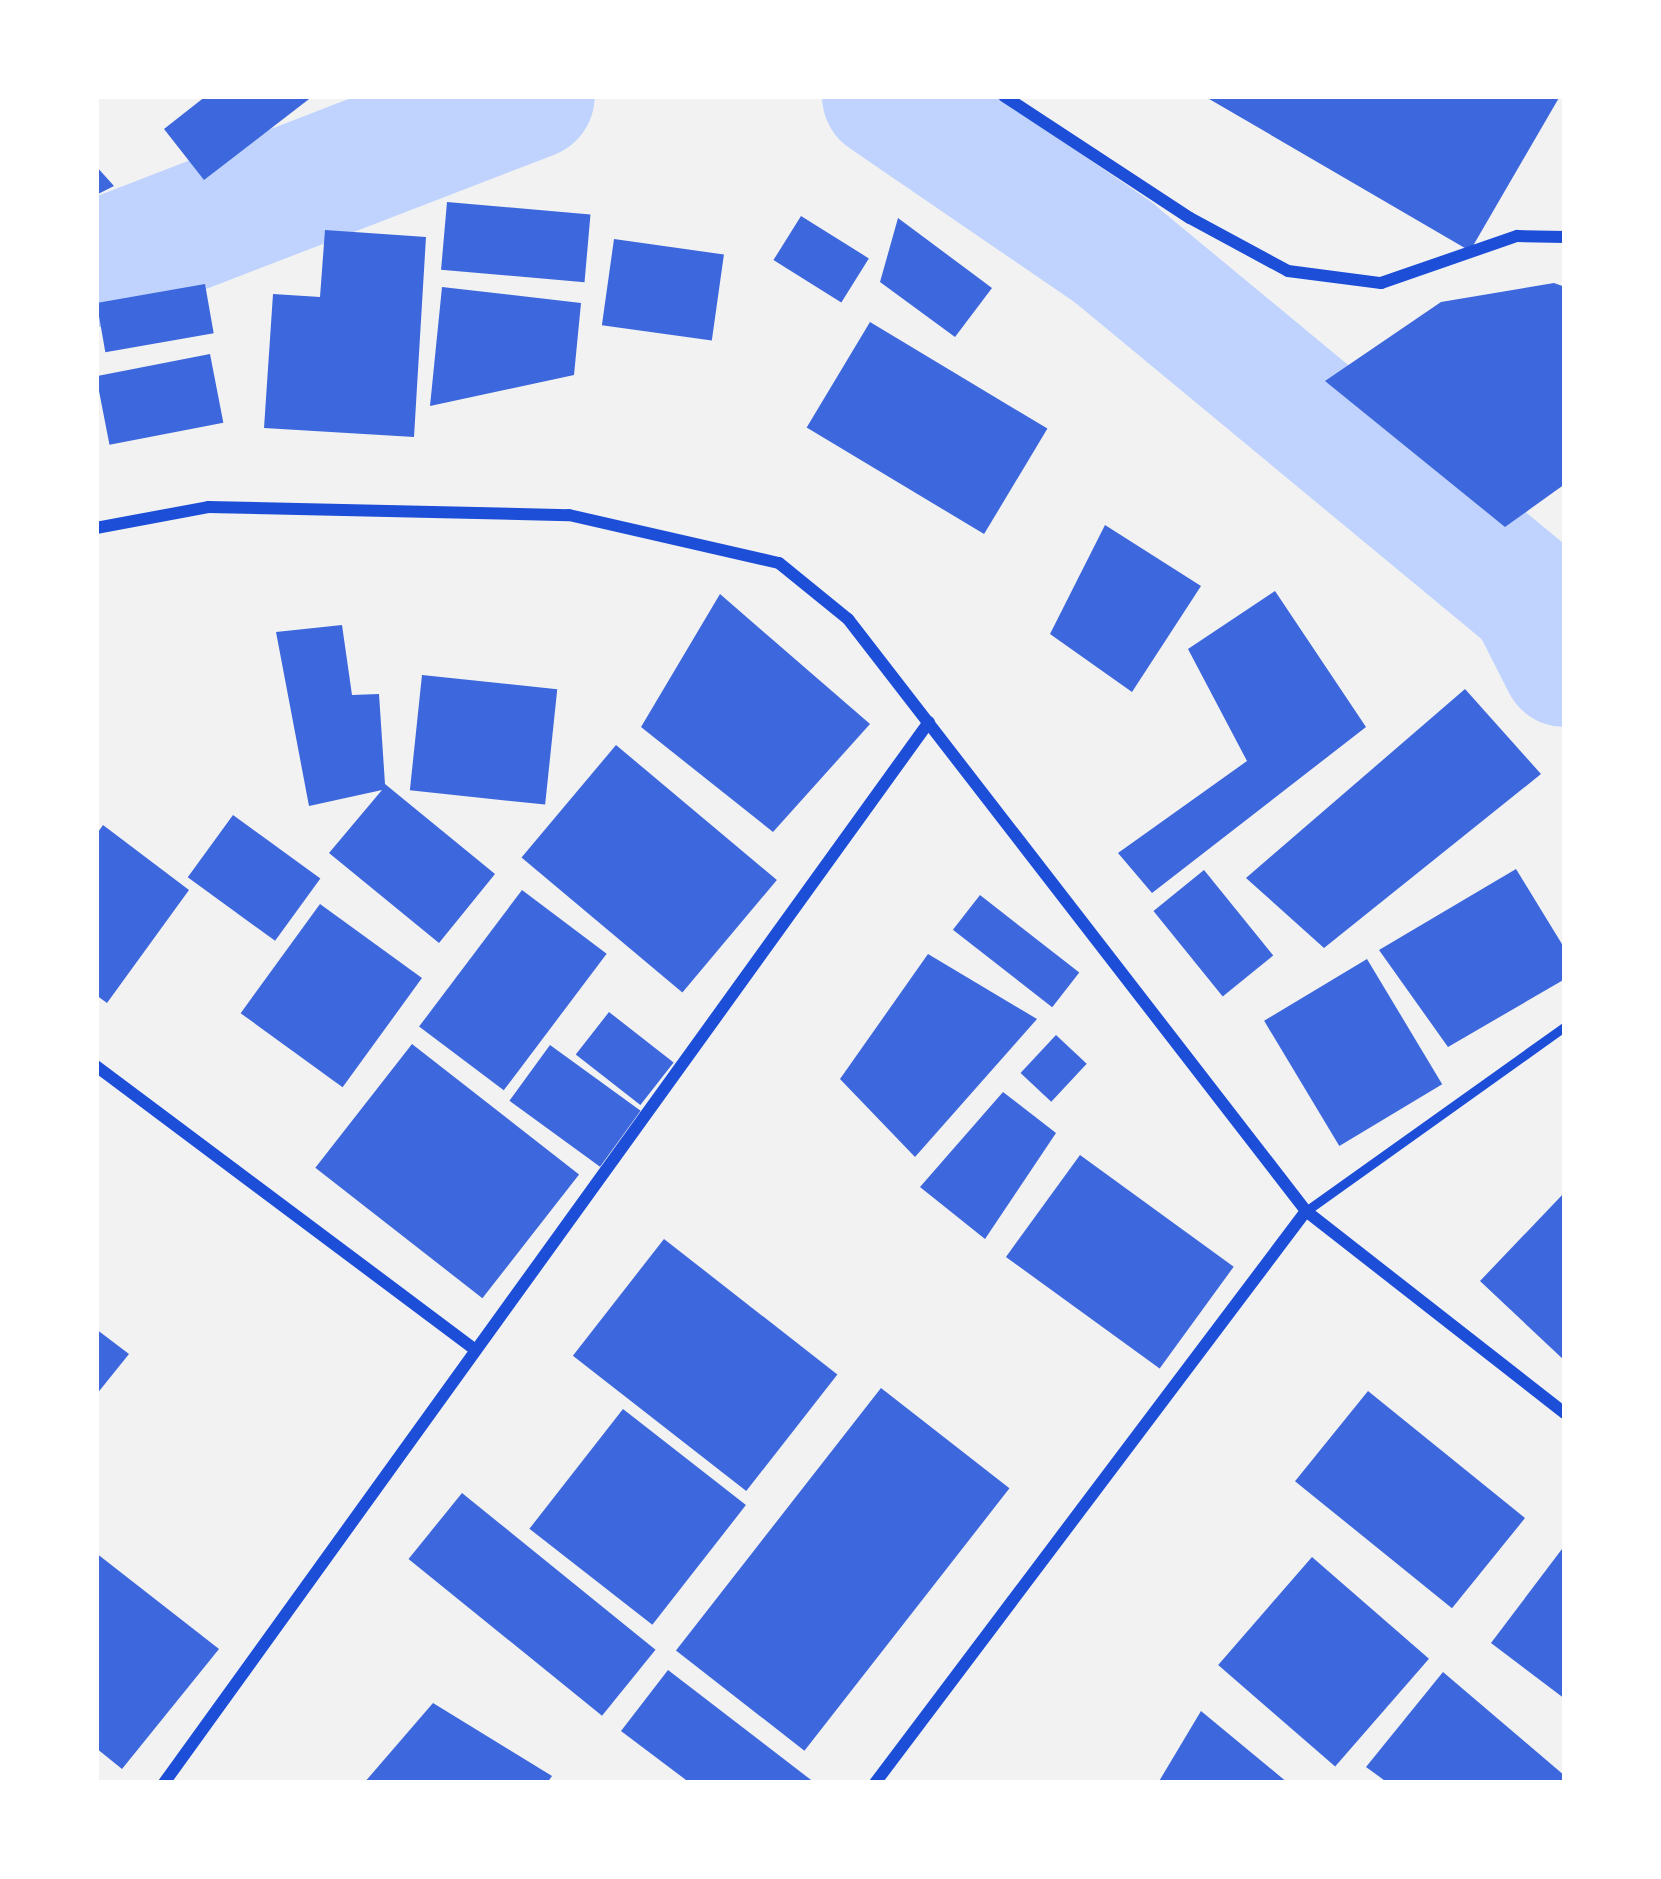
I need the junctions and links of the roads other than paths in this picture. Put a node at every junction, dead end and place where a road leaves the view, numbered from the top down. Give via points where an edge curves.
1 (1004, 96) edge
2 (1565, 237) edge
3 (96, 529) edge
4 (929, 722) junction
5 (1565, 1027) edge
6 (96, 1066) edge
7 (1306, 1210) junction
8 (476, 1350) junction
9 (1565, 1413) edge
10 (164, 1783) edge
11 (875, 1783) edge

1 - 2 street via 1190,218 1288,271 1381,283 1517,236
3 - 4 street via 208,507 569,514 778,562 848,619
4 - 7 street
4 - 8 street
5 - 7 lane
6 - 8 street
7 - 9 street
7 - 11 street
8 - 10 street

